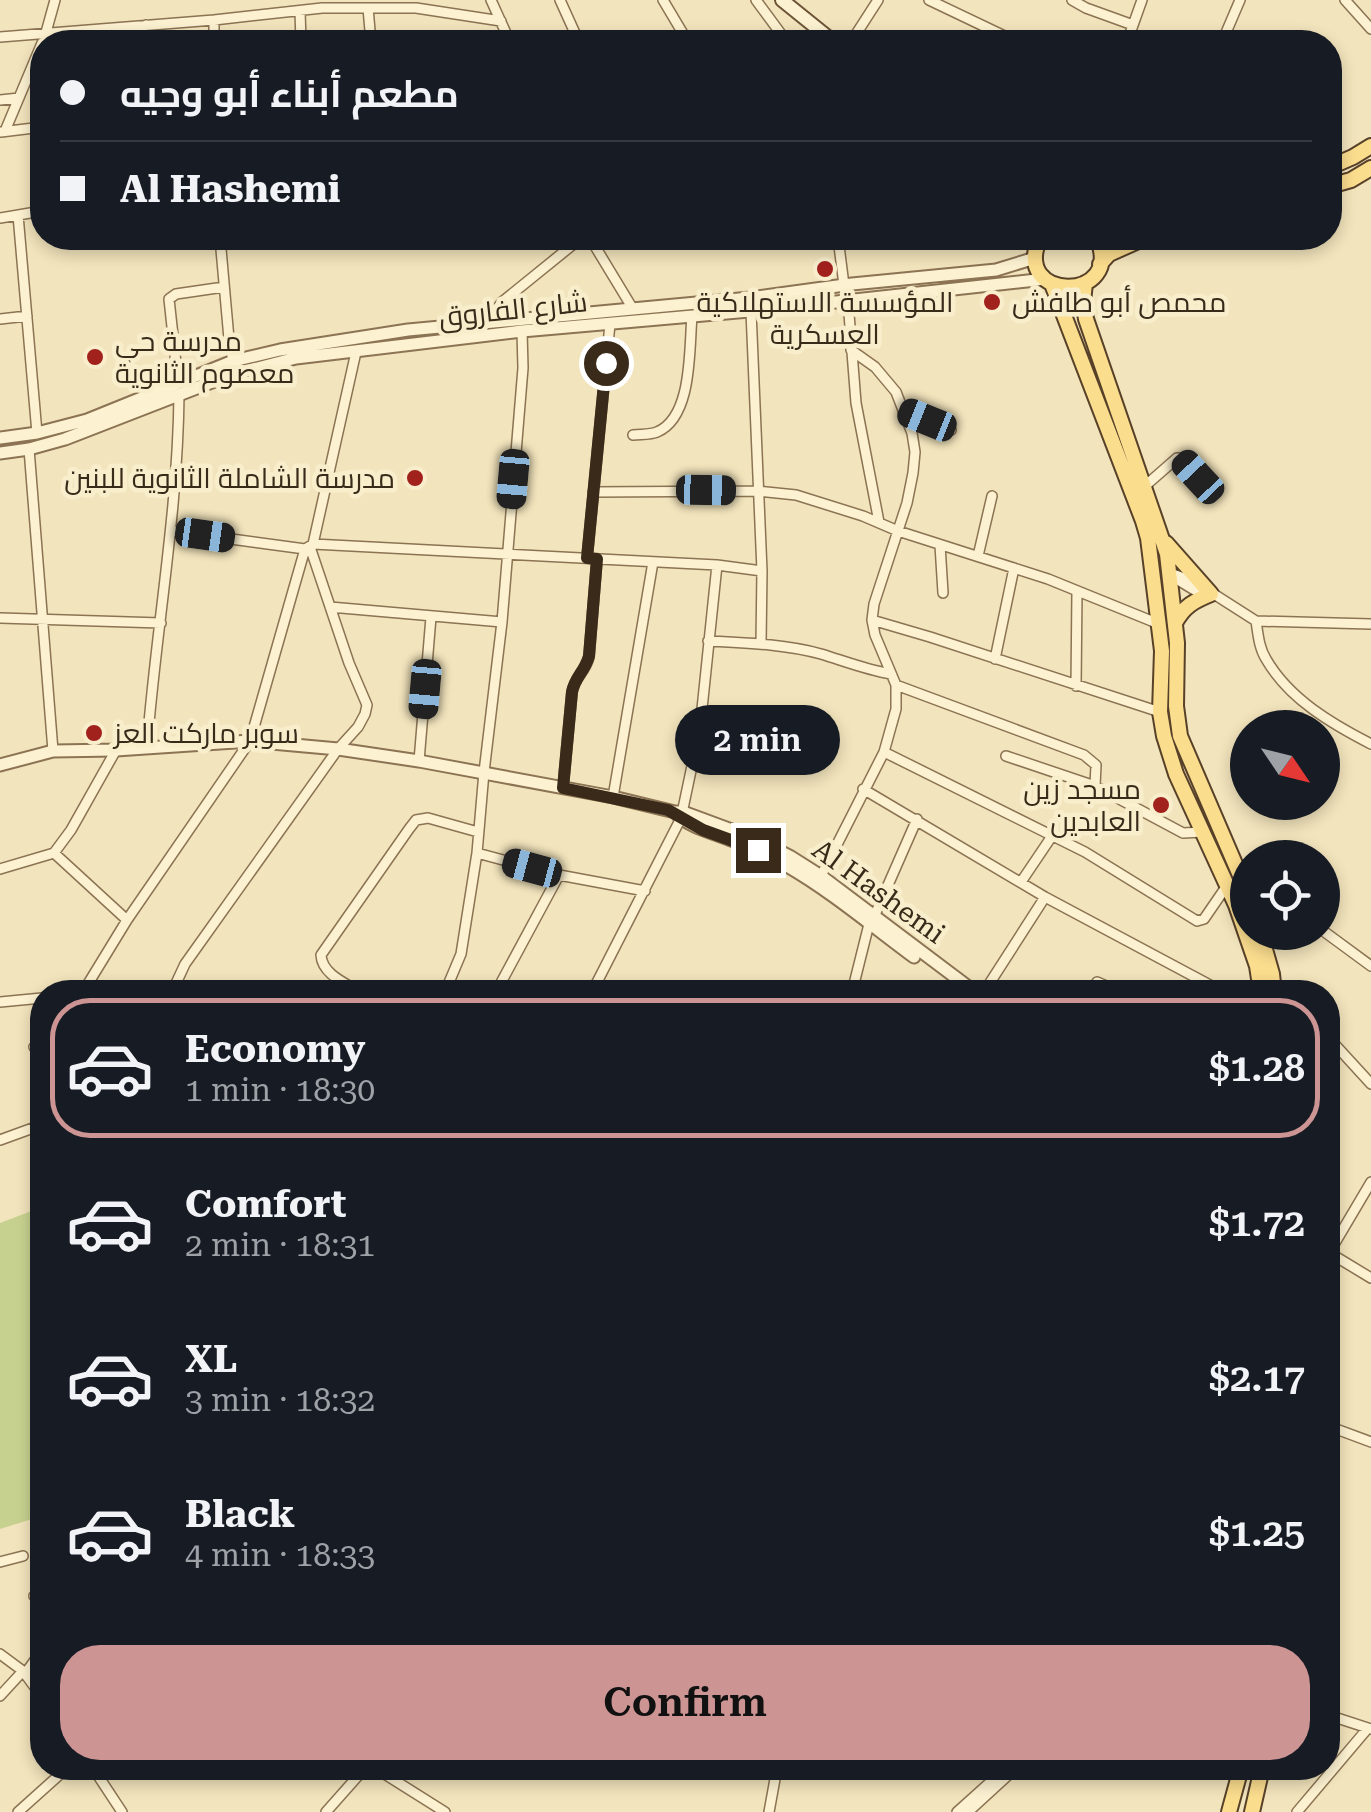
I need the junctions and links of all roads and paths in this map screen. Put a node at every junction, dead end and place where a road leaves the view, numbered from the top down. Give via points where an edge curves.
1 (55, 0) edge
2 (310, 0) edge
3 (491, 0) edge
4 (560, 0) edge
5 (663, 0) edge
6 (756, 0) edge
7 (769, 0) edge
8 (782, 0) edge
9 (878, 0) edge
10 (930, 0) edge
11 (1072, 0) edge
12 (1142, 0) edge
13 (1240, 0) edge
14 (1345, 0) edge
15 (799, 6) edge
16 (322, 8) junction
17 (368, 8) junction
18 (300, 11) junction
19 (214, 20) junction
20 (501, 21) junction
21 (146, 25) junction
22 (1133, 26) junction
23 (1371, 29) edge
24 (47, 30) edge
25 (91, 30) edge
26 (147, 30) edge
27 (214, 30) edge
28 (301, 30) edge
29 (370, 30) edge
30 (505, 30) edge
31 (574, 30) edge
32 (681, 30) edge
33 (778, 30) edge
34 (805, 30) edge
35 (822, 30) edge
36 (859, 30) edge
37 (992, 30) edge
38 (1132, 30) edge
39 (1227, 30) edge
40 (0, 37) edge
41 (30, 39) edge
42 (30, 72) edge
43 (19, 98) junction
44 (0, 100) edge
45 (30, 129) edge
46 (3, 132) edge
47 (1371, 146) edge
48 (1342, 162) edge
49 (1371, 168) edge
50 (1342, 183) edge
51 (30, 213) edge
52 (18, 215) junction
53 (0, 218) edge
54 (222, 250) edge
55 (566, 250) edge
56 (597, 250) edge
57 (841, 250) edge
58 (1029, 250) edge
59 (1037, 250) edge
60 (1101, 250) edge
61 (1118, 250) edge
62 (1100, 265) junction
63 (1049, 282) junction
64 (1086, 283) junction
65 (848, 285) junction
66 (224, 286) junction
67 (852, 301) junction
68 (633, 309) junction
69 (751, 311) junction
70 (27, 316) junction
71 (692, 316) junction
72 (0, 319) edge
73 (486, 324) junction
74 (610, 324) junction
75 (522, 331) junction
76 (409, 337) junction
77 (851, 350) junction
78 (356, 352) junction
79 (233, 360) junction
80 (178, 388) junction
81 (903, 411) junction
82 (952, 430) dead end
83 (38, 434) junction
84 (634, 435) dead end
85 (0, 438) edge
86 (29, 449) junction
87 (0, 452) edge
88 (1198, 477) dead end
89 (1145, 486) junction
90 (757, 491) junction
91 (593, 492) junction
92 (992, 496) dead end
93 (1143, 521) junction
94 (879, 522) junction
95 (172, 531) junction
96 (898, 531) junction
97 (1162, 538) junction
98 (940, 545) junction
99 (309, 546) junction
100 (507, 553) junction
101 (978, 556) junction
102 (592, 558) junction
103 (653, 562) junction
104 (717, 566) junction
105 (1014, 568) junction
106 (762, 571) junction
107 (1170, 573) junction
108 (1155, 590) junction
109 (1078, 591) junction
110 (943, 593) dead end
111 (1211, 594) junction
112 (330, 607) junction
113 (431, 617) junction
114 (0, 618) edge
115 (43, 618) junction
116 (872, 620) junction
117 (1256, 621) junction
118 (161, 622) junction
119 (502, 622) junction
120 (1167, 623) junction
121 (1371, 624) edge
122 (708, 641) junction
123 (761, 643) junction
124 (996, 658) junction
125 (894, 679) junction
126 (1076, 686) junction
127 (1160, 712) junction
128 (250, 742) junction
129 (1371, 744) edge
130 (147, 746) junction
131 (338, 749) junction
132 (116, 750) junction
133 (52, 751) junction
134 (884, 752) junction
135 (1006, 756) dead end
136 (419, 761) junction
137 (0, 765) edge
138 (484, 772) junction
139 (1095, 786) junction
140 (563, 788) junction
141 (864, 789) junction
142 (613, 797) junction
143 (680, 814) junction
144 (917, 819) junction
145 (478, 832) junction
146 (1204, 832) junction
147 (1052, 836) junction
148 (760, 846) junction
149 (1230, 852) edge
150 (54, 853) junction
151 (477, 853) junction
152 (0, 869) edge
153 (558, 875) junction
154 (821, 876) junction
155 (1021, 882) junction
156 (1226, 887) junction
157 (645, 891) junction
158 (1046, 897) junction
159 (127, 920) junction
160 (871, 920) junction
161 (1340, 943) edge
162 (1265, 950) edge
163 (1371, 966) edge
164 (90, 980) edge
165 (176, 980) edge
166 (342, 980) edge
167 (450, 980) edge
168 (502, 980) edge
169 (598, 980) edge
170 (855, 980) edge
171 (948, 980) edge
172 (957, 980) edge
173 (992, 980) edge
174 (1199, 980) edge
175 (1259, 980) edge
176 (1273, 980) edge
177 (30, 999) edge
178 (0, 1002) edge
179 (1340, 1050) edge
180 (1371, 1084) edge
181 (30, 1130) edge
182 (0, 1140) edge
183 (1371, 1182) edge
184 (1340, 1232) edge
185 (1340, 1258) edge
186 (1369, 1272) edge
187 (1340, 1430) edge
188 (1371, 1442) edge
189 (23, 1556) dead end
190 (0, 1562) edge
191 (0, 1654) edge
192 (30, 1665) edge
193 (24, 1672) junction
194 (30, 1680) edge
195 (0, 1696) edge
196 (1340, 1719) edge
197 (1370, 1728) edge
198 (1340, 1762) edge
199 (54, 1780) edge
200 (101, 1780) edge
201 (354, 1780) edge
202 (394, 1780) edge
203 (775, 1780) edge
204 (995, 1780) edge
205 (998, 1780) edge
206 (1238, 1780) edge
207 (1259, 1780) edge
208 (1324, 1780) edge
209 (18, 1812) edge
210 (122, 1812) edge
211 (326, 1812) edge
212 (445, 1812) edge
213 (771, 1812) edge
214 (957, 1812) edge
215 (968, 1812) edge
216 (1229, 1812) edge
217 (1252, 1812) edge
218 (1296, 1812) edge

1 - 24 street
2 - 16 street
3 - 20 street
4 - 31 street
5 - 32 street
6 - 33 street
7 - 34 main road
8 - 15 main road
9 - 36 street
10 - 37 street
11 - 22 street
12 - 22 street
13 - 39 street
14 - 23 street
15 - 35 main road
16 - 17 street
16 - 18 street
17 - 20 street
17 - 29 street
18 - 19 street
18 - 28 street
19 - 21 street
19 - 27 street
20 - 30 street
21 - 25 street
21 - 26 street
22 - 38 street
40 - 41 street
42 - 43 street
43 - 44 street
43 - 46 street
45 - 46 street
47 - 48 main road
49 - 50 main road
51 - 52 street
52 - 53 street
52 - 70 street
54 - 66 street
55 - 73 street via 512,293
56 - 68 street
57 - 65 street
58 - 65 street, شارع الفاروق via 996,270
59 - 63 main road via 1040,273
60 - 62 main road
61 - 62 main road
62 - 64 main road
63 - 64 main road via 1064,288
63 - 67 street, شارع الفاروق
63 - 93 main road
64 - 89 main road via 1086,319
65 - 67 street
65 - 68 street, شارع الفاروق
66 - 79 street
66 - 80 street via 168,299
67 - 69 street, شارع الفاروق
67 - 77 street
68 - 73 street, شارع الفاروق
69 - 71 street, شارع الفاروق
69 - 90 street
70 - 72 street
70 - 83 street
71 - 74 street, شارع الفاروق
71 - 84 street via 682,402 660,430
73 - 76 street, شارع الفاروق
74 - 75 street, شارع الفاروق
74 - 91 street
75 - 76 street, شارع الفاروق
75 - 100 street
76 - 78 street, شارع الفاروق
76 - 79 street, شارع الفاروق
77 - 81 street via 875,367
77 - 94 street
78 - 80 street, شارع الفاروق via 276,361
78 - 99 street
79 - 80 street, شارع الفاروق
80 - 83 street, شارع الفاروق
80 - 86 street, شارع الفاروق via 93,430
80 - 95 street
81 - 82 street
81 - 96 street via 915,452
83 - 85 street, شارع الفاروق
86 - 87 street, شارع الفاروق
86 - 115 street
88 - 89 street via 1178,458
89 - 97 main road
90 - 91 street
90 - 94 street via 800,496
90 - 106 street
91 - 102 street
92 - 101 street
93 - 107 main road
93 - 108 main road
94 - 96 street
95 - 99 street
95 - 118 street
96 - 98 street
96 - 116 street
97 - 107 main road
97 - 111 main road
98 - 101 street
98 - 110 street
99 - 100 street
99 - 112 street
99 - 128 street
100 - 102 street
100 - 119 street
101 - 105 street
102 - 103 street
102 - 140 street via 589,656 574,680
103 - 104 street
103 - 142 street
104 - 106 street
104 - 122 street
105 - 109 street
105 - 124 street
106 - 123 street
107 - 108 main road
107 - 111 street
107 - 120 main road
108 - 120 main road
109 - 120 street
109 - 126 street
111 - 117 street
111 - 120 main road
112 - 113 street
112 - 131 street via 367,705 358,728
113 - 119 street
113 - 136 street
114 - 115 street
115 - 118 street
115 - 133 street
116 - 124 street
116 - 125 street
117 - 121 street
117 - 129 street via 1264,657 1294,693
118 - 130 street
119 - 138 street
120 - 127 main road
120 - 149 main road via 1177,643 1180,736
122 - 123 street
122 - 143 street via 700,728
123 - 125 street
124 - 126 street
125 - 134 street via 896,709
125 - 139 street via 1084,756 1096,765
126 - 127 street
127 - 146 main road via 1176,774
128 - 130 street, Al Hashemi
128 - 131 street, Al Hashemi
128 - 159 street
130 - 132 street
131 - 136 street, Al Hashemi
131 - 165 street
132 - 133 street
132 - 150 street
133 - 137 street
134 - 141 street
134 - 147 street
135 - 139 street
136 - 138 street, Al Hashemi
138 - 140 street, Al Hashemi
138 - 145 street
139 - 146 street via 1182,833
140 - 142 street, Al Hashemi
141 - 144 street
141 - 154 street
142 - 143 street, Al Hashemi
143 - 148 street, Al Hashemi
143 - 157 street
144 - 155 street
144 - 160 street
145 - 151 street
145 - 166 street via 416,820 321,954 325,968
146 - 156 main road
147 - 155 street
147 - 156 street via 1197,921
148 - 154 street, Al Hashemi
148 - 160 street, Al Hashemi
150 - 152 street
150 - 159 street
151 - 153 street
151 - 167 street via 461,954
153 - 157 street
153 - 168 street
154 - 160 street, Al Hashemi
155 - 158 street
156 - 175 main road
157 - 169 street
158 - 173 street
158 - 174 street
159 - 164 street
160 - 170 street
160 - 171 street, Al Hashemi
160 - 172 street, Al Hashemi
161 - 163 street
162 - 176 main road
177 - 178 street
179 - 180 street
181 - 182 street
183 - 184 street
185 - 186 street
187 - 188 street
189 - 190 street
191 - 193 street
192 - 193 street
193 - 194 street
193 - 195 street
196 - 197 street
197 - 198 street
199 - 209 street
200 - 210 street
201 - 211 street
202 - 212 street
203 - 213 street
204 - 214 street
205 - 215 street
206 - 216 main road
207 - 217 main road
208 - 218 street

